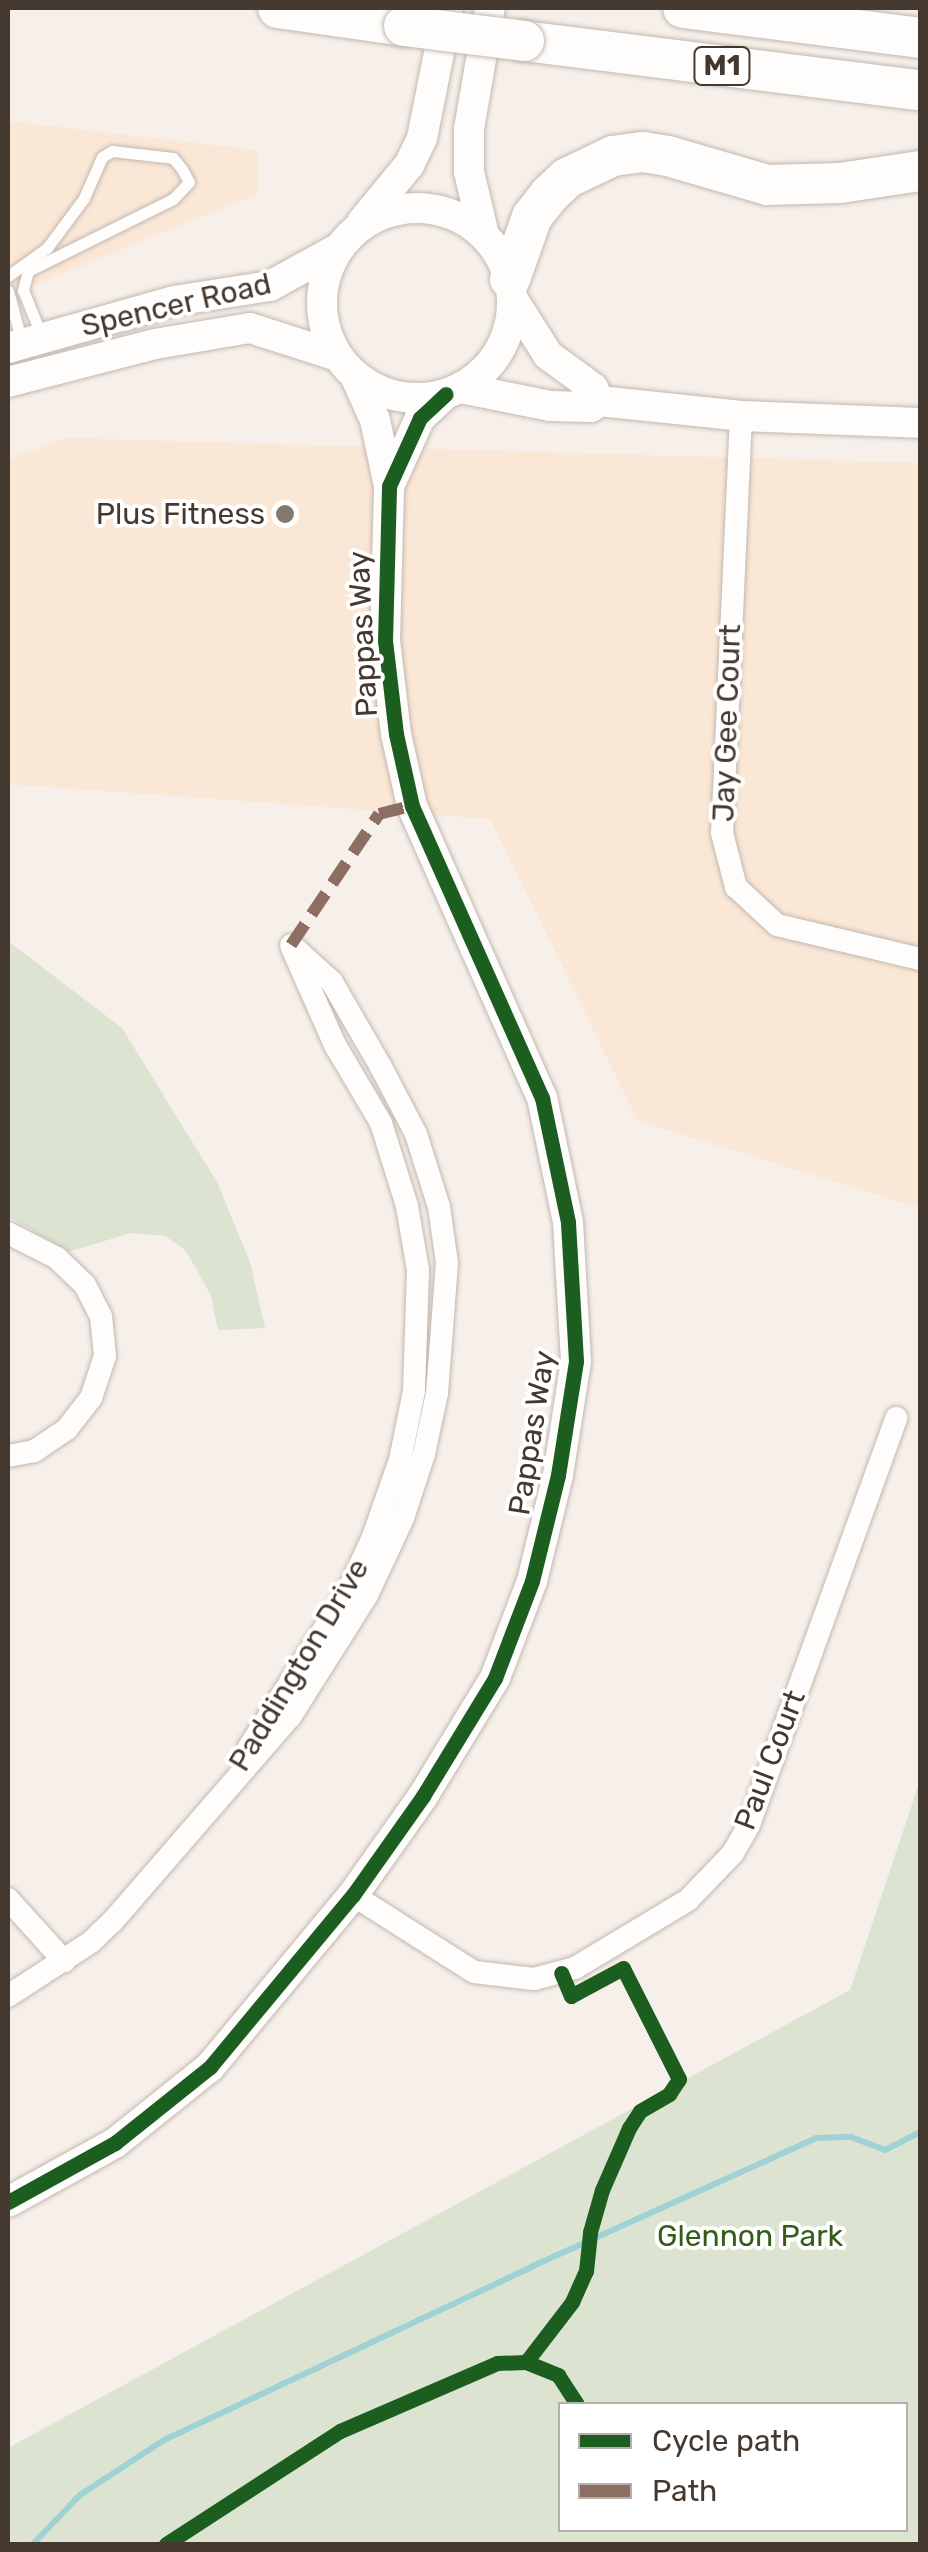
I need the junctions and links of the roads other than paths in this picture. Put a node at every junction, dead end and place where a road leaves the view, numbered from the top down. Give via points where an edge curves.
1 (278, 8) edge
2 (448, 8) edge
3 (490, 8) edge
4 (683, 8) edge
5 (920, 38) edge
6 (920, 90) edge
7 (920, 172) edge
8 (484, 235) junction
9 (346, 240) junction
10 (8, 276) edge
11 (511, 289) junction
12 (8, 290) edge
13 (20, 339) edge
14 (346, 367) junction
15 (19, 379) edge
16 (454, 391) junction
17 (599, 400) junction
18 (741, 416) junction
19 (920, 424) edge
20 (389, 486) junction
21 (920, 958) edge
22 (8, 1233) edge
23 (896, 1418) dead end
24 (8, 1456) edge
25 (227, 1786) junction
26 (354, 1895) junction
27 (8, 1899) edge
28 (64, 1960) junction
29 (8, 1996) edge
30 (8, 2202) edge

1 - 6 highway, M1, bridge
2 - 9 street via 422,138 409,165
3 - 8 street via 469,129 469,172
4 - 5 highway, M1
7 - 11 highway via 840,184 767,184 668,156 613,156 567,178 532,217
8 - 9 street via 461,218 405,208 378,216
8 - 11 street
9 - 13 street, Spencer Road via 270,286 174,301
9 - 14 street via 326,274 321,302 325,330
10 - 13 lane via 47,248 112,151 173,158 189,182 173,200 28,271
11 - 16 street via 510,325 500,350 483,372
11 - 17 street via 548,354
12 - 13 lane
13 - 15 street
14 - 15 street, Spencer Road via 250,328 154,344
14 - 16 street via 384,393 415,399
14 - 20 street, Pappas Way via 375,420
16 - 17 street via 550,406 591,407
16 - 20 street, Pappas Way via 420,418
17 - 18 street
18 - 19 street
18 - 21 street, Jay Gee Court via 722,833 736,886 777,925
20 - 26 street, Pappas Way via 382,601 396,734 412,806 542,1098 568,1222 576,1361 532,1581 496,1678
22 - 24 street via 57,1258 85,1285 101,1316 104,1356 91,1398 67,1428 34,1451
23 - 26 street, Paul Court via 749,1824 732,1854 688,1900 575,1968 534,1979 474,1972 450,1961
25 - 25 street, Paddington Drive via 360,1565 400,1460 414,1391 418,1270 407,1206 380,1123 291,945 332,982 416,1134 440,1206 447,1263 437,1394 403,1518 329,1661 290,1717
25 - 28 street, Paddington Drive via 114,1921
26 - 30 street, Pappas Way via 210,2066 115,2143
27 - 28 street
28 - 29 street, Paddington Drive

